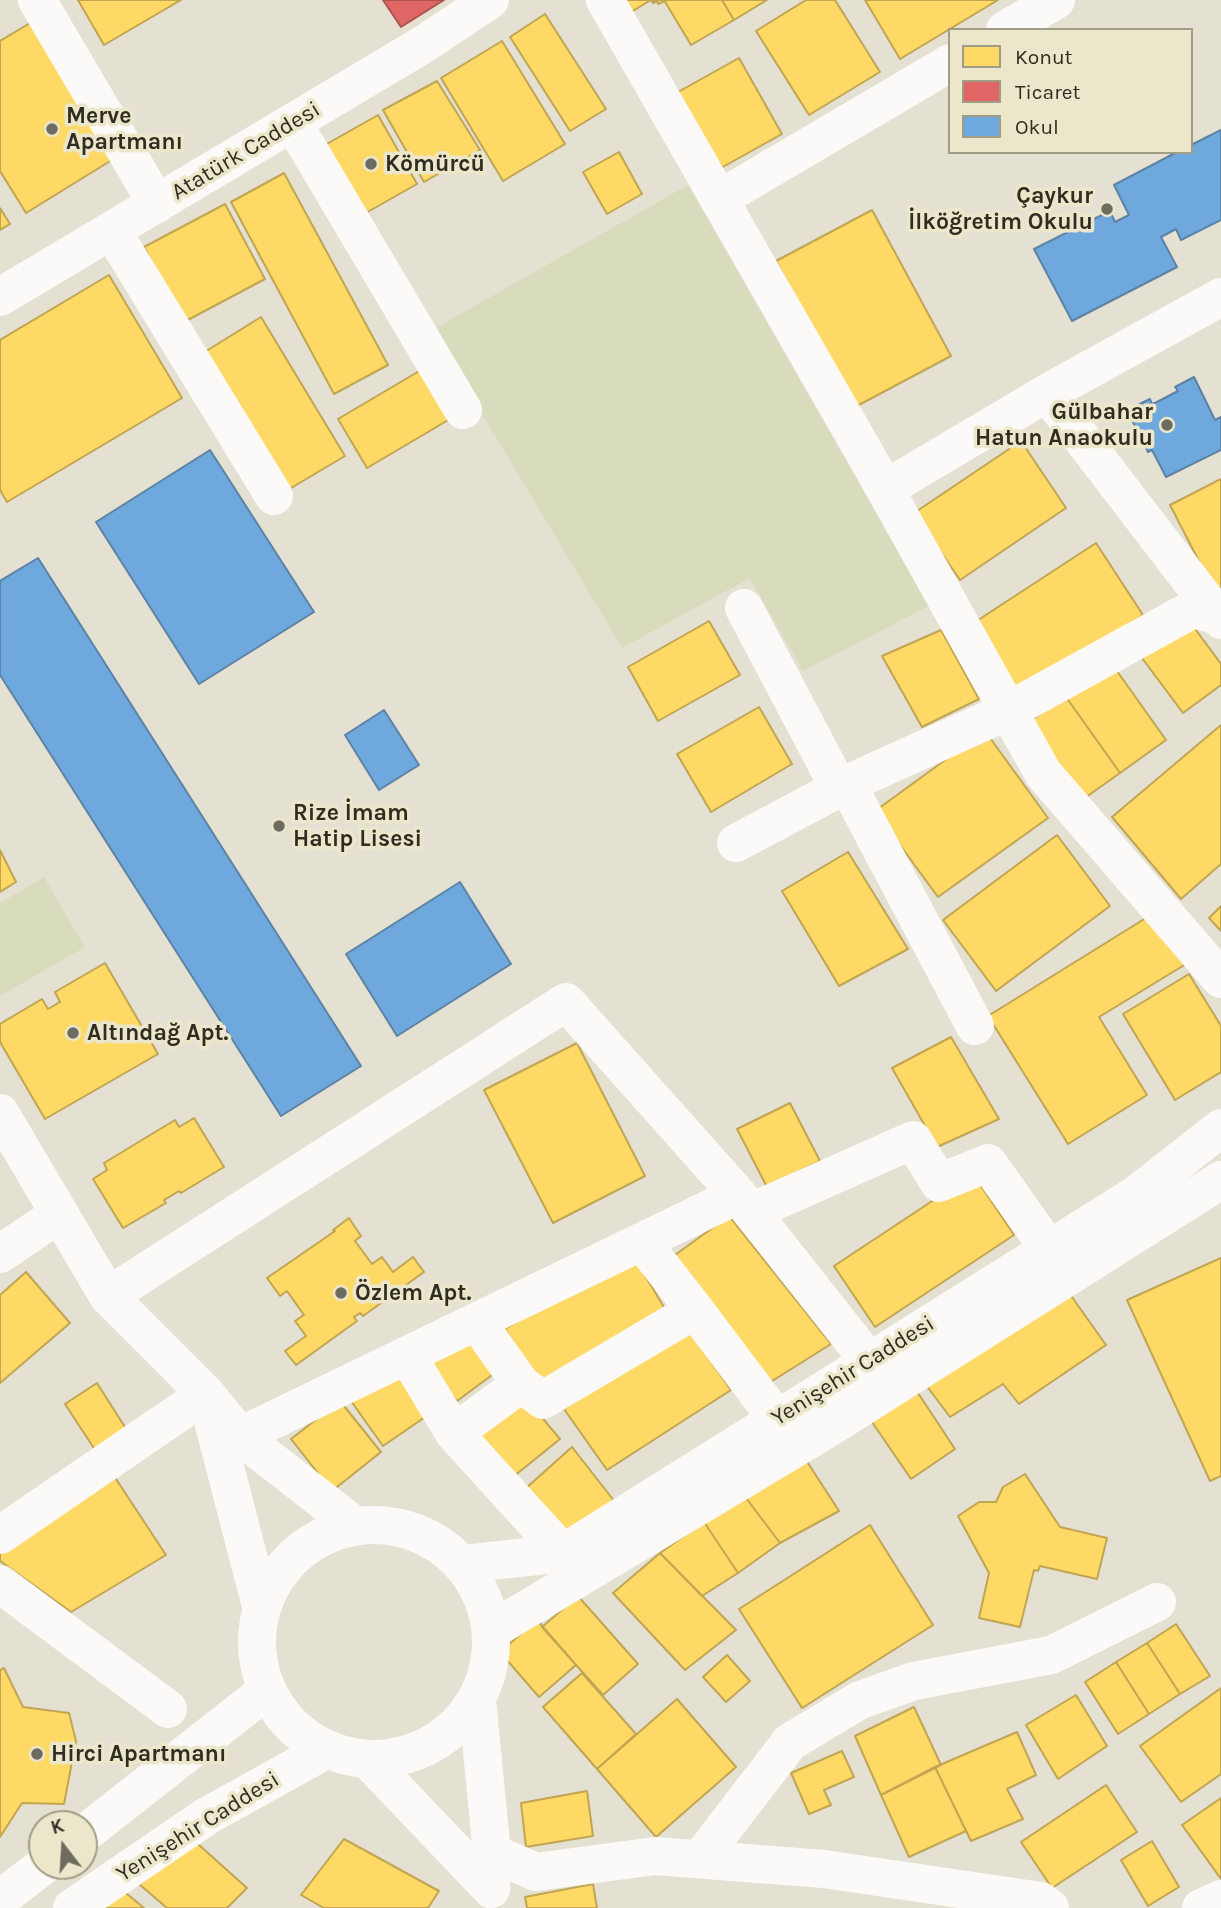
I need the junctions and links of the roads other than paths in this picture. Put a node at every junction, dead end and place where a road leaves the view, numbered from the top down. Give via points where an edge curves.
1 (37, 0) edge
2 (490, 0) edge
3 (605, 0) edge
4 (1056, 0) edge
5 (1008, 28) edge
6 (948, 64) edge
7 (293, 123) junction
8 (719, 199) junction
9 (157, 204) junction
10 (112, 231) junction
11 (0, 297) edge
12 (1221, 297) edge
13 (1047, 393) junction
14 (463, 410) dead end
15 (885, 489) junction
16 (274, 496) dead end
17 (744, 608) dead end
18 (1221, 617) edge
19 (1008, 710) junction
20 (843, 786) junction
21 (736, 843) dead end
22 (1221, 979) edge
23 (975, 1026) dead end
24 (0, 1113) edge
25 (1221, 1128) edge
26 (1221, 1180) edge
27 (745, 1204) junction
28 (59, 1214) junction
29 (642, 1242) junction
30 (1049, 1249) junction
31 (0, 1254) edge
32 (108, 1296) junction
33 (695, 1310) junction
34 (477, 1322) junction
35 (407, 1355) junction
36 (869, 1361) junction
37 (521, 1384) junction
38 (206, 1394) junction
39 (777, 1419) junction
40 (454, 1433) junction
41 (240, 1436) junction
42 (354, 1525) junction
43 (0, 1535) edge
44 (563, 1553) junction
45 (464, 1564) junction
46 (0, 1584) edge
47 (1157, 1602) dead end
48 (261, 1606) junction
49 (492, 1630) junction
50 (266, 1691) junction
51 (477, 1700) junction
52 (168, 1709) dead end
53 (326, 1750) junction
54 (368, 1760) junction
55 (98, 1822) edge
56 (700, 1859) junction
57 (28, 1878) edge
58 (493, 1883) edge
59 (0, 1899) edge
60 (1221, 1899) edge
61 (72, 1908) edge
62 (1050, 1908) edge
63 (1201, 1908) edge

1 - 9 street
2 - 7 street, Atatürk Caddesi
3 - 8 street
4 - 5 street
6 - 8 street
7 - 9 street, Atatürk Caddesi
7 - 14 street
8 - 15 street
9 - 10 street, Atatürk Caddesi
10 - 11 street, Atatürk Caddesi
10 - 16 street
12 - 13 street
13 - 15 street
13 - 18 street
15 - 19 street
17 - 20 street
18 - 19 street via 1192,609
19 - 20 street
19 - 22 street via 1043,773
20 - 21 street
20 - 23 street
24 - 28 street
25 - 30 street, Yenişehir Caddesi via 1137,1194
26 - 49 street, Yenişehir Caddesi via 824,1430
27 - 29 street
27 - 30 street via 913,1140 939,1183 988,1163
27 - 32 street via 566,1002
27 - 36 street
28 - 31 street
28 - 32 street
29 - 33 street
29 - 34 street
30 - 36 street, Yenişehir Caddesi
32 - 38 street
33 - 37 street via 543,1399
33 - 39 street
34 - 35 street
34 - 37 street
35 - 40 street
35 - 41 street
36 - 39 street, Yenişehir Caddesi
37 - 40 street
38 - 41 street
38 - 43 street
38 - 48 street
39 - 44 street, Yenişehir Caddesi
40 - 44 street
41 - 42 street
42 - 45 street via 397,1525 437,1541
42 - 48 street via 313,1540 281,1568
44 - 45 street, Yenişehir Caddesi
45 - 49 street via 483,1595
46 - 52 street
47 - 56 street via 1051,1655 914,1681 860,1700 790,1742
48 - 50 street via 255,1649
49 - 51 street via 490,1666
50 - 53 street via 290,1726
50 - 55 street
51 - 54 street via 450,1733 412,1754
51 - 58 street
53 - 54 street
53 - 61 street, Yenişehir Caddesi via 208,1816
54 - 58 street
56 - 58 street via 655,1856 536,1872
56 - 62 street via 824,1869 1041,1901
57 - 59 street
60 - 63 street

